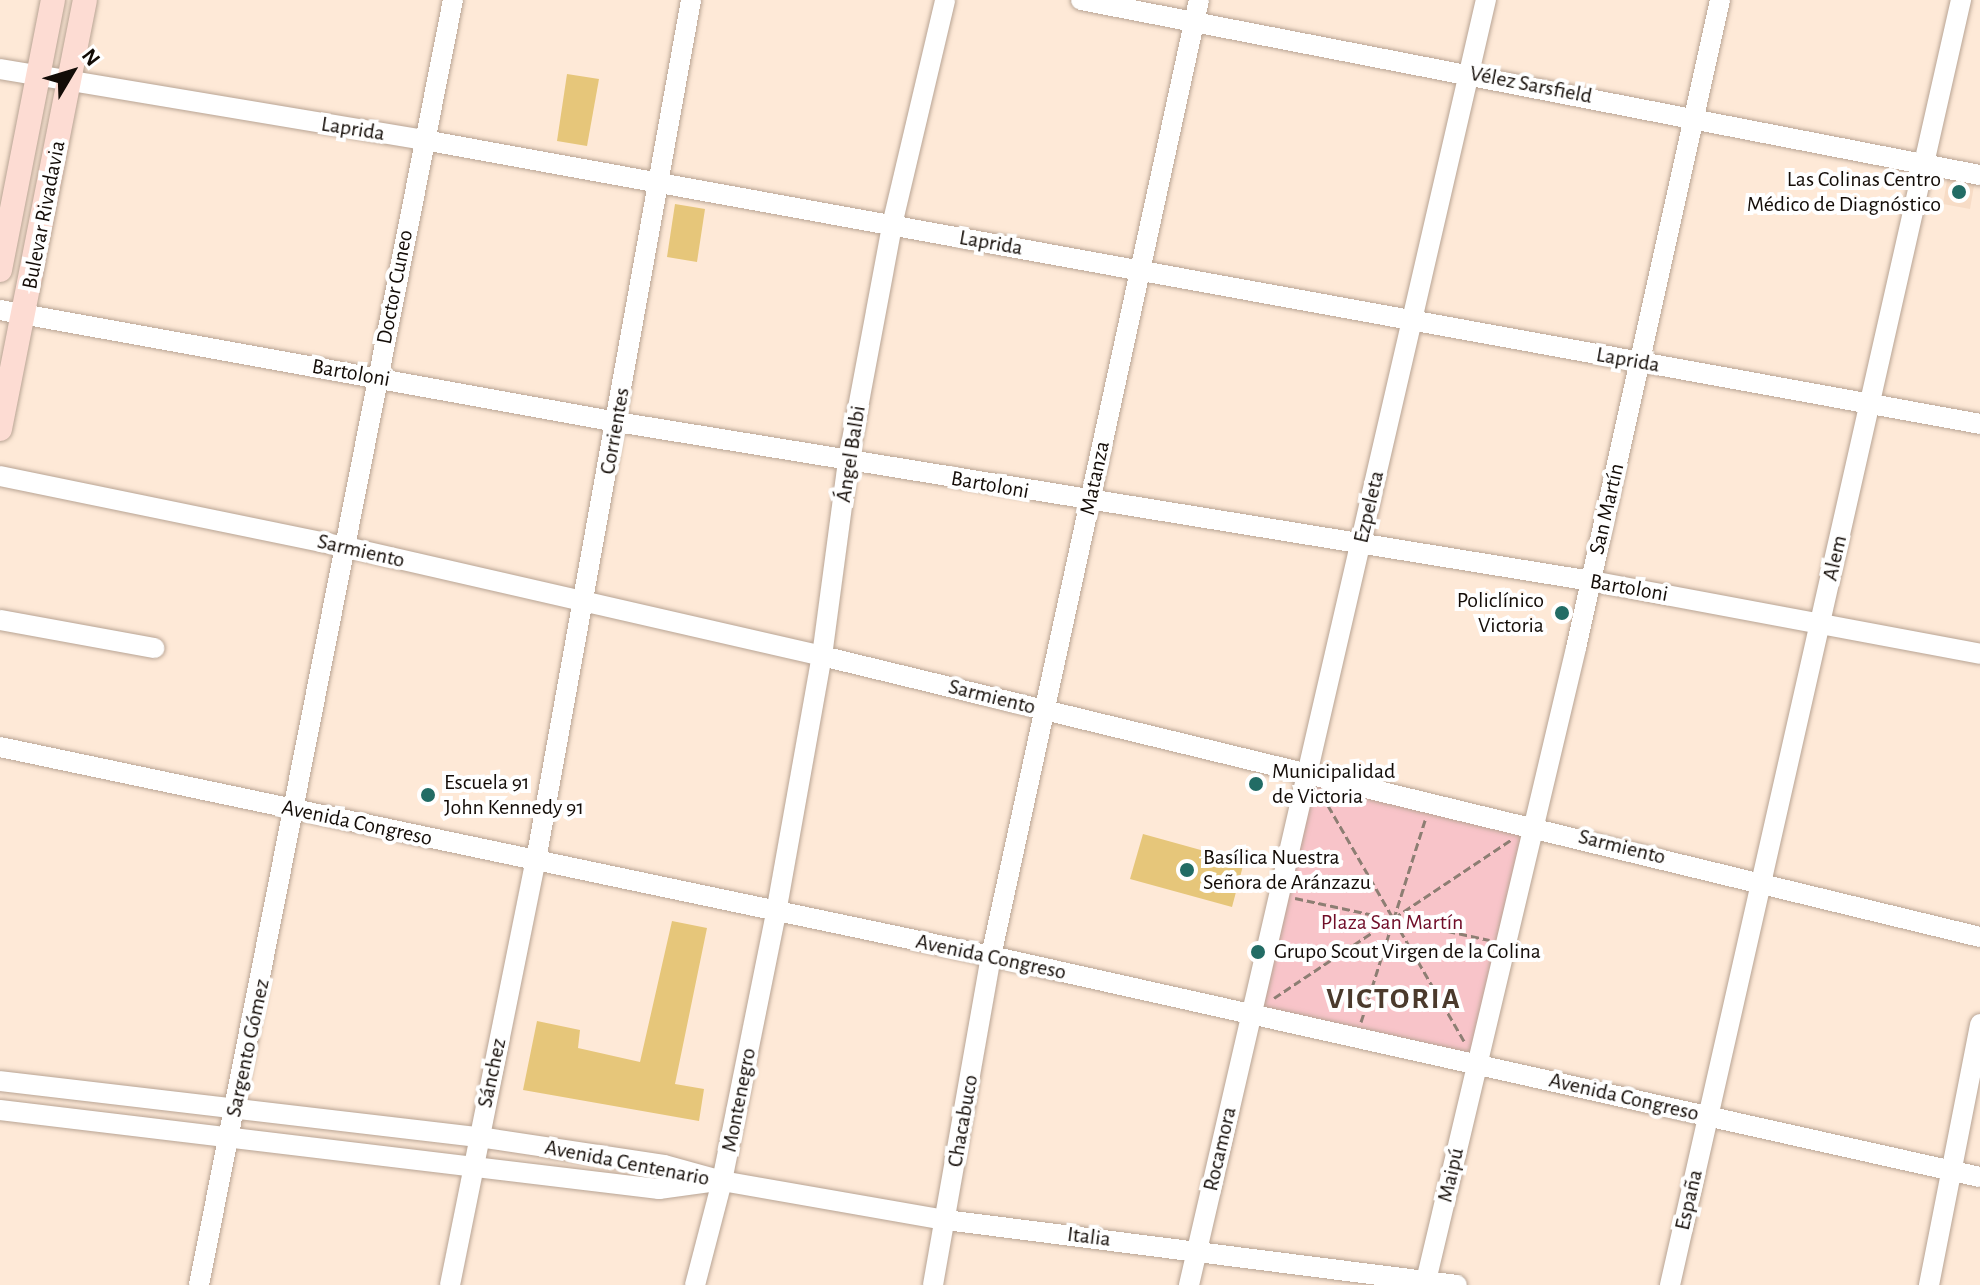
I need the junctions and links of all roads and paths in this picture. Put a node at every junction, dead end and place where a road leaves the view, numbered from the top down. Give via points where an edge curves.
1 (53, 0) edge
2 (85, 0) edge
3 (453, 0) edge
4 (691, 0) edge
5 (945, 0) edge
6 (1081, 0) edge
7 (1199, 0) edge
8 (1486, 0) edge
9 (1720, 0) edge
10 (1961, 0) edge
11 (1194, 22) junction
12 (0, 69) edge
13 (1469, 73) junction
14 (39, 77) junction
15 (70, 84) junction
16 (1694, 116) junction
17 (424, 140) junction
18 (1923, 164) junction
19 (1980, 175) edge
20 (655, 182) junction
21 (892, 225) junction
22 (0, 270) edge
23 (1140, 271) junction
24 (12, 312) edge
25 (1412, 321) junction
26 (1640, 362) junction
27 (377, 377) junction
28 (1870, 404) junction
29 (617, 422) junction
30 (1980, 424) edge
31 (0, 429) edge
32 (848, 461) junction
33 (0, 476) edge
34 (1090, 502) junction
35 (1360, 545) junction
36 (342, 546) junction
37 (1591, 581) junction
38 (584, 603) junction
39 (0, 620) edge
40 (1820, 624) junction
41 (154, 648) dead end
42 (1980, 654) edge
43 (822, 656) junction
44 (1045, 710) junction
45 (0, 747) edge
46 (1308, 771) junction
47 (1432, 801) junction
48 (296, 810) junction
49 (1534, 825) junction
50 (536, 860) junction
51 (1761, 882) junction
52 (1279, 894) junction
53 (776, 913) junction
54 (1394, 919) junction
55 (1980, 937) edge
56 (1506, 943) junction
57 (991, 956) junction
58 (1252, 1014) junction
59 (1980, 1024) edge
60 (1356, 1037) junction
61 (1477, 1064) junction
62 (0, 1081) edge
63 (237, 1108) junction
64 (0, 1110) edge
65 (1708, 1116) junction
66 (229, 1136) junction
67 (479, 1137) junction
68 (474, 1166) junction
69 (1949, 1170) junction
70 (1980, 1177) edge
71 (722, 1181) junction
72 (946, 1220) junction
73 (1197, 1249) junction
74 (1426, 1282) edge
75 (199, 1285) edge
76 (450, 1285) edge
77 (695, 1285) edge
78 (933, 1285) edge
79 (1189, 1285) edge
80 (1457, 1285) edge
81 (1670, 1285) edge
82 (1929, 1285) edge

1 - 14 main road, Bulevar Rivadavia
2 - 15 main road, Bulevar Rivadavia
3 - 17 street, Doctor Cuneo
4 - 20 street, Corrientes
5 - 21 street, Ángel Balbi
6 - 11 street, Vélez Sarsfield
7 - 11 street, Matanza
8 - 13 street, Ezpeleta
9 - 16 street, San Martín
10 - 18 street, Alem
11 - 13 street, Vélez Sarsfield
11 - 23 street, Matanza
12 - 14 street, Laprida
13 - 16 street, Vélez Sarsfield
13 - 25 street, Ezpeleta
14 - 15 street, Laprida
14 - 22 main road, Bulevar Rivadavia
15 - 17 street, Laprida
15 - 24 main road, Bulevar Rivadavia
16 - 18 street, Vélez Sarsfield
16 - 26 street, San Martín
17 - 20 street, Laprida
17 - 27 street, Doctor Cuneo
18 - 19 street, Vélez Sarsfield
18 - 28 street, Alem
20 - 21 street, Laprida
20 - 29 street, Corrientes
21 - 23 street, Laprida
21 - 32 street, Ángel Balbi
23 - 25 street, Laprida
23 - 34 street, Matanza
24 - 27 street, Bartoloni
24 - 31 main road, Bulevar Rivadavia
25 - 26 street, Laprida
25 - 35 street, Ezpeleta
26 - 28 street, Laprida
26 - 37 street, San Martín
27 - 29 street, Bartoloni
27 - 36 street, Doctor Cuneo
28 - 30 street, Laprida
28 - 40 street, Alem
29 - 32 street, Bartoloni
29 - 38 street, Corrientes
32 - 34 street, Bartoloni
32 - 43 street, Ángel Balbi
33 - 36 street, Sarmiento
34 - 35 street, Bartoloni
34 - 44 street, Matanza
35 - 37 street, Bartoloni
35 - 46 street, Ezpeleta
36 - 38 street, Sarmiento
36 - 48 street, Doctor Cuneo
37 - 40 street, Bartoloni
37 - 49 street, San Martín
38 - 43 street, Sarmiento
38 - 50 street, Corrientes
39 - 41 street
40 - 42 street, Bartoloni
40 - 51 street, Alem
43 - 44 street, Sarmiento
43 - 53 street, Ángel Balbi
44 - 46 street, Sarmiento
44 - 57 street, Matanza
45 - 48 street, Avenida Congreso
46 - 47 street, Sarmiento
46 - 52 street, Ezpeleta
46 - 54 path
47 - 49 street, Sarmiento
47 - 54 path
48 - 50 street, Avenida Congreso
48 - 63 street, Sargento Gómez
49 - 51 street, Sarmiento
49 - 54 path
49 - 56 street, San Martín
50 - 53 street, Avenida Congreso
50 - 67 street, Sánchez
51 - 55 street, Sarmiento
51 - 65 street, Alem
52 - 54 path
52 - 58 street, Ezpeleta
53 - 57 street, Avenida Congreso
53 - 71 street, Montenegro
54 - 56 path
54 - 58 path
54 - 60 path
54 - 61 path
56 - 61 street, San Martín
57 - 58 street, Avenida Congreso
57 - 72 street, Chacabuco
58 - 60 street, Avenida Congreso
58 - 73 street, Rocamora
59 - 69 street
60 - 61 street, Avenida Congreso
61 - 65 street, Avenida Congreso
61 - 74 street, Maipú
62 - 63 street, Avenida Centenario
63 - 66 street, Sargento Gómez
63 - 67 street, Avenida Centenario
64 - 66 street, Avenida Centenario
65 - 69 street, Avenida Congreso
65 - 81 street, España
66 - 68 street, Avenida Centenario
66 - 75 street, Sargento Gómez
67 - 68 street, Sánchez
67 - 71 street, Avenida Centenario via 664,1165
68 - 71 street, Avenida Centenario via 659,1189
68 - 76 street, Sánchez
69 - 70 street, Avenida Congreso
69 - 82 street
71 - 72 street, Italia
71 - 77 street, Montenegro
72 - 73 street, Italia
72 - 78 street, Chacabuco
73 - 74 street, Italia
73 - 79 street, Rocamora
74 - 80 street, Italia

